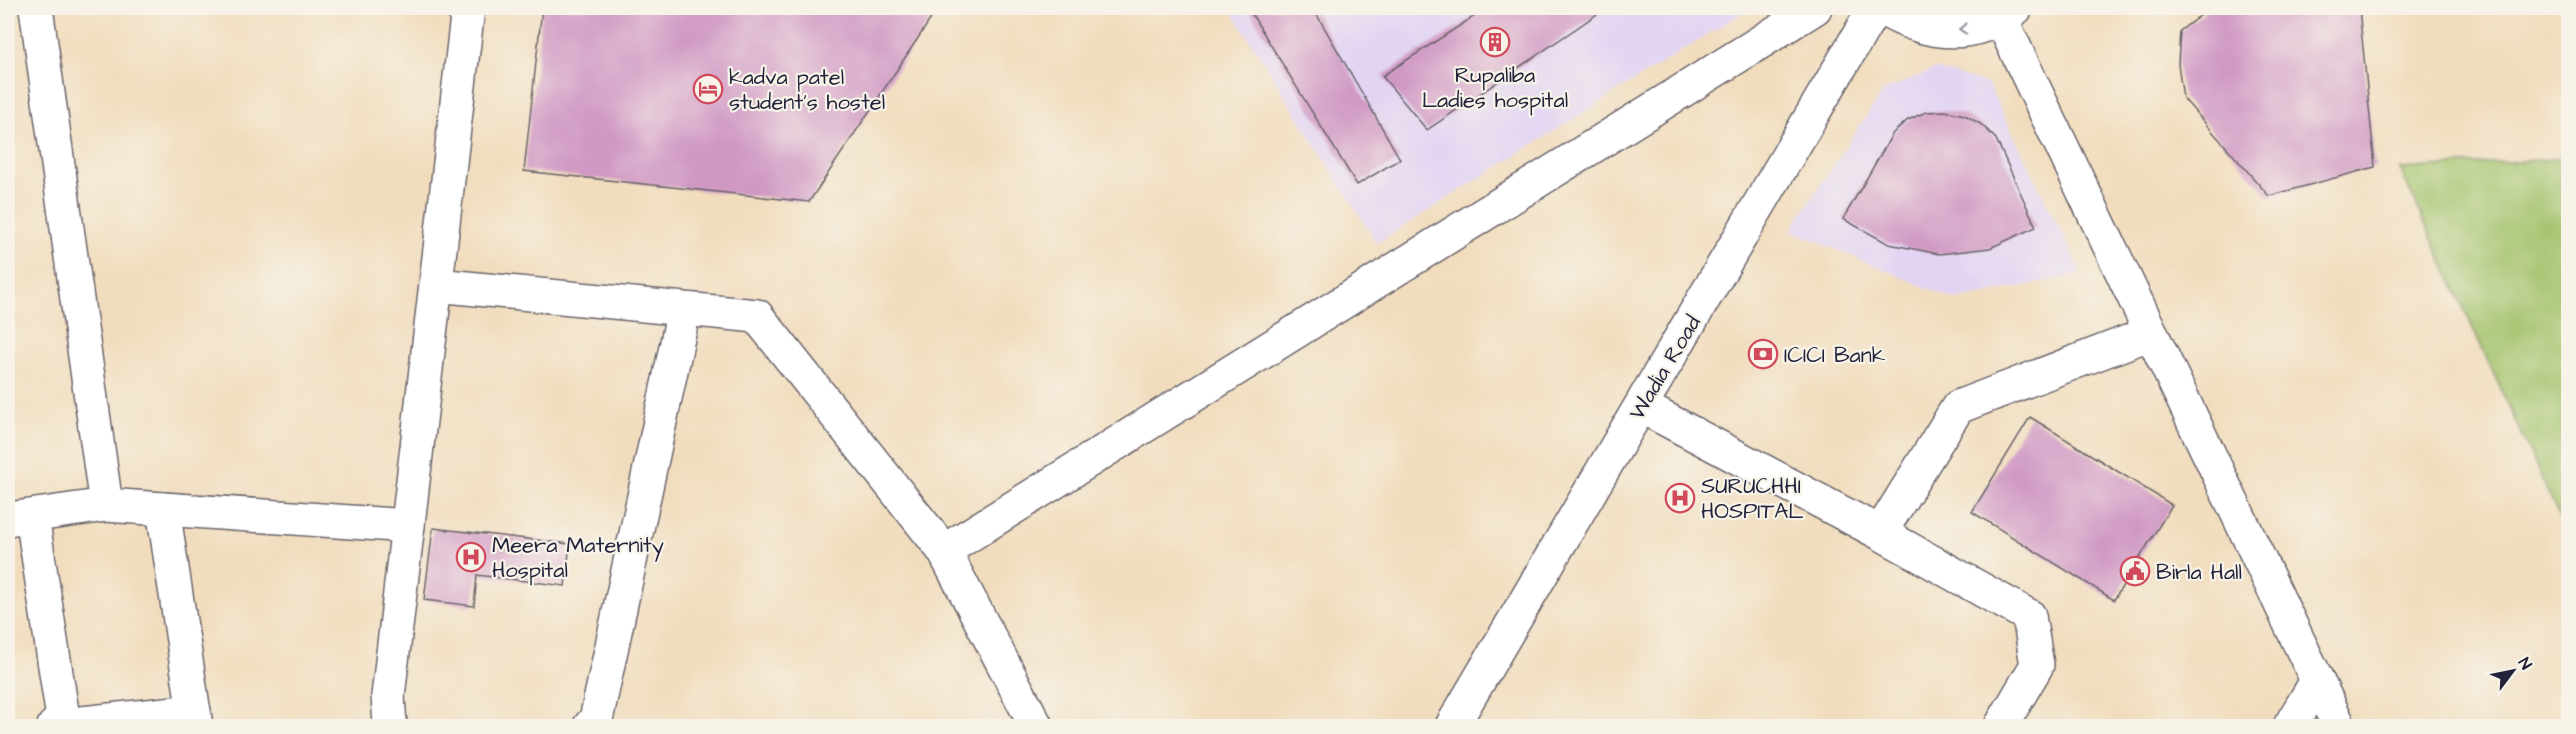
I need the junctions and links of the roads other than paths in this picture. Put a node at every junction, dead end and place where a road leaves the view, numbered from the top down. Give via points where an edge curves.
1 (36, 8) edge
2 (468, 8) edge
3 (1815, 8) edge
4 (1875, 8) edge
5 (1881, 8) edge
6 (2009, 13) edge
7 (436, 285) junction
8 (684, 310) junction
9 (2151, 333) junction
10 (1641, 406) junction
11 (106, 505) junction
12 (163, 509) junction
13 (20, 518) edge
14 (1864, 524) junction
15 (408, 525) junction
16 (944, 551) junction
17 (2317, 681) junction
18 (195, 719) edge
19 (61, 726) edge
20 (390, 726) edge
21 (590, 726) edge
22 (1036, 726) edge
23 (1452, 726) edge
24 (2001, 726) edge
25 (2290, 726) edge
26 (2339, 726) edge

1 - 11 street
2 - 7 street
3 - 16 street
4 - 10 street, Wadia Road
6 -> 5 street via 1970,30 1937,31 1906,22
6 - 9 street
7 - 8 street
7 - 15 street
8 - 16 street via 757,316
8 - 21 street via 596,720
9 - 14 street via 1958,406 1880,533
9 - 17 street
10 - 14 street
10 - 23 street, Wadia Road
11 - 12 street
11 - 13 street
12 - 15 street
12 - 18 street
13 - 19 street
14 - 24 street via 2029,616 2037,665
15 - 20 street via 388,696
16 - 22 street
17 - 25 street
17 - 26 street
18 - 19 street

